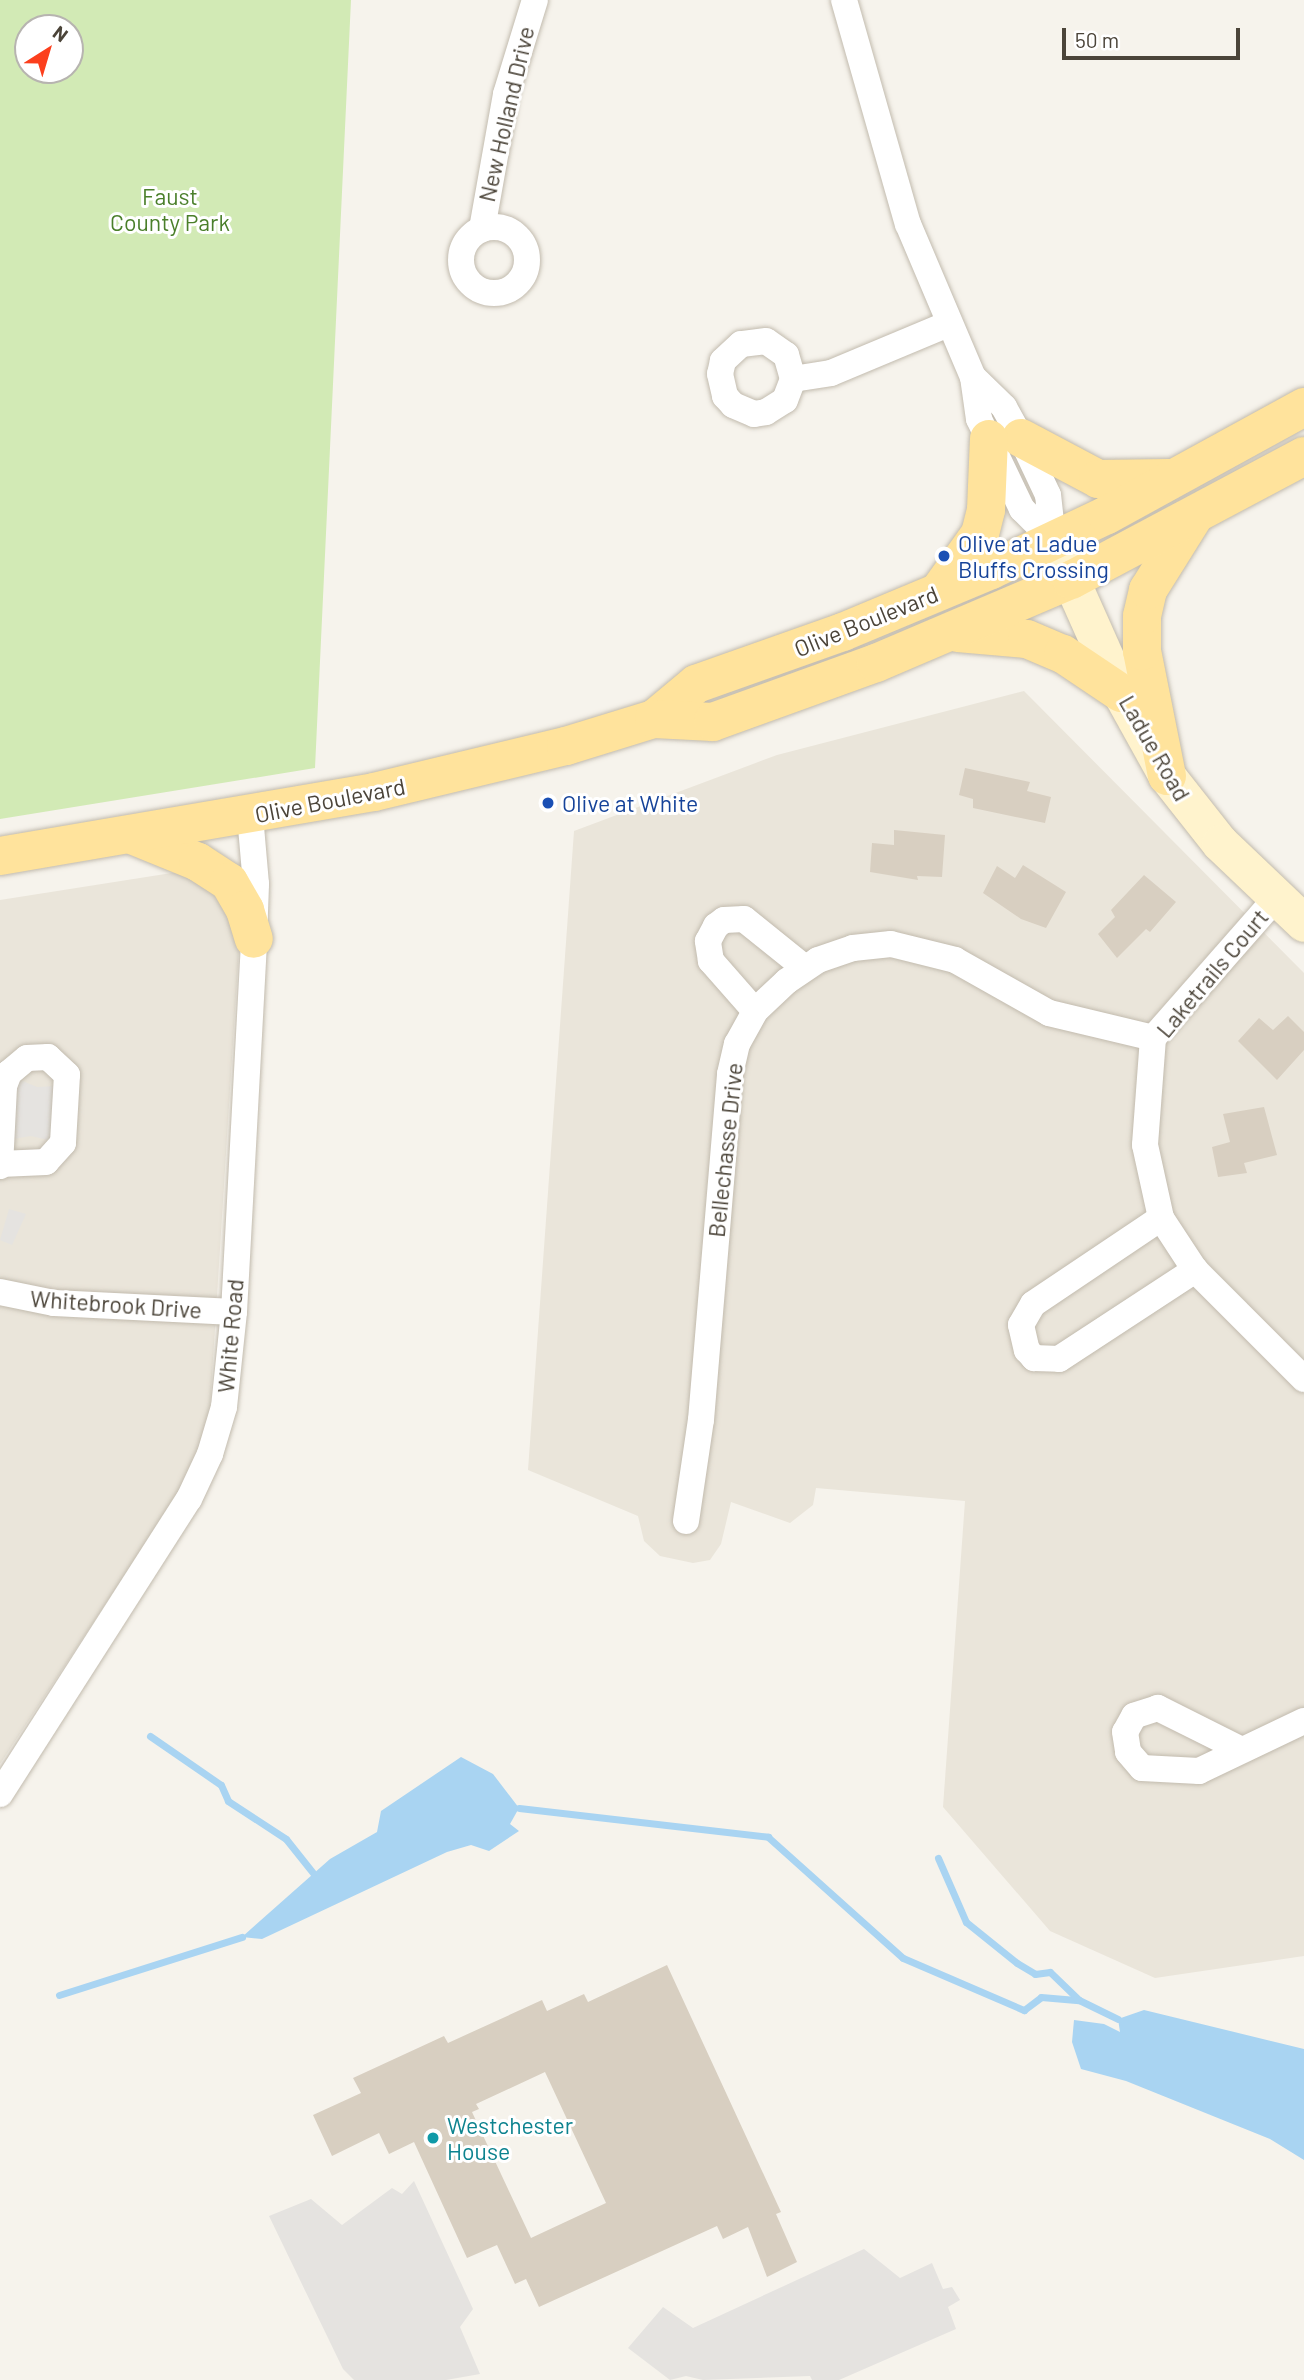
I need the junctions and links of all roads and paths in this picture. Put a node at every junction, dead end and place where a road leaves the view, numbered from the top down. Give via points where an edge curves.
1 (535, 0) edge
2 (844, 0) edge
3 (482, 229) dead end
4 (948, 324) junction
5 (793, 379) dead end
6 (1304, 407) edge
7 (1005, 439) junction
8 (1304, 456) edge
9 (1178, 477) junction
10 (1194, 517) junction
11 (1053, 540) junction
12 (1071, 580) junction
13 (937, 593) junction
14 (952, 632) junction
15 (1121, 693) junction
16 (654, 719) junction
17 (1167, 776) junction
18 (250, 816) junction
19 (132, 835) junction
20 (0, 856) edge
21 (1277, 897) junction
22 (1304, 923) edge
23 (254, 939) junction
24 (805, 968) junction
25 (755, 1011) junction
26 (1153, 1038) junction
27 (1161, 1218) junction
28 (1195, 1270) junction
29 (0, 1292) edge
30 (234, 1312) junction
31 (1304, 1380) edge
32 (686, 1521) dead end
33 (1304, 1721) edge
34 (1241, 1749) dead end
35 (0, 1794) edge

1 - 3 street, New Holland Drive via 506,94
2 - 4 street via 908,224
4 - 5 street via 831,373
4 - 7 street via 973,377 979,419
6 - 9 main road, Olive Boulevard
7 - 9 main road via 1098,478
7 - 11 street via 1022,509
7 - 13 main road via 980,534
8 - 10 main road, Olive Boulevard
9 - 11 main road, Olive Boulevard
10 - 12 main road, Olive Boulevard
10 - 17 main road via 1148,590 1142,616 1142,651
11 - 12 main road, Ladue Road
11 - 13 main road, Olive Boulevard
12 - 14 main road, Olive Boulevard
12 - 15 main road, Ladue Road
13 - 16 main road, Olive Boulevard via 696,684
14 - 15 main road via 1027,639 1063,654
14 - 16 main road, Olive Boulevard via 713,722
15 - 17 main road, Ladue Road
16 - 18 main road, Olive Boulevard via 469,771
17 - 21 main road, Ladue Road via 1220,843
18 - 19 main road, Olive Boulevard
18 - 23 street, White Road via 256,884
19 - 20 main road, Olive Boulevard
19 - 23 main road via 198,862 229,882
21 - 22 main road, Ladue Road
21 - 26 street, Laketrails Court
23 - 30 street, White Road
24 - 25 street, Bellechasse Drive
24 - 25 street via 744,919 716,926 708,941 711,961
24 - 26 street, Bellechasse Drive via 853,948 891,944 925,950 955,960 1049,1013
25 - 32 street, Bellechasse Drive via 737,1044 730,1074 701,1420
26 - 27 street, Laketrails Court via 1144,1145
27 - 28 street, Laketrails Court
27 - 28 street via 1033,1304 1021,1325 1027,1350 1034,1358 1059,1359
28 - 31 street, Laketrails Court
29 - 30 street, Whitebrook Drive via 54,1303
30 - 35 street, White Road via 224,1407 210,1454 189,1499
33 - 34 street via 1271,1741

